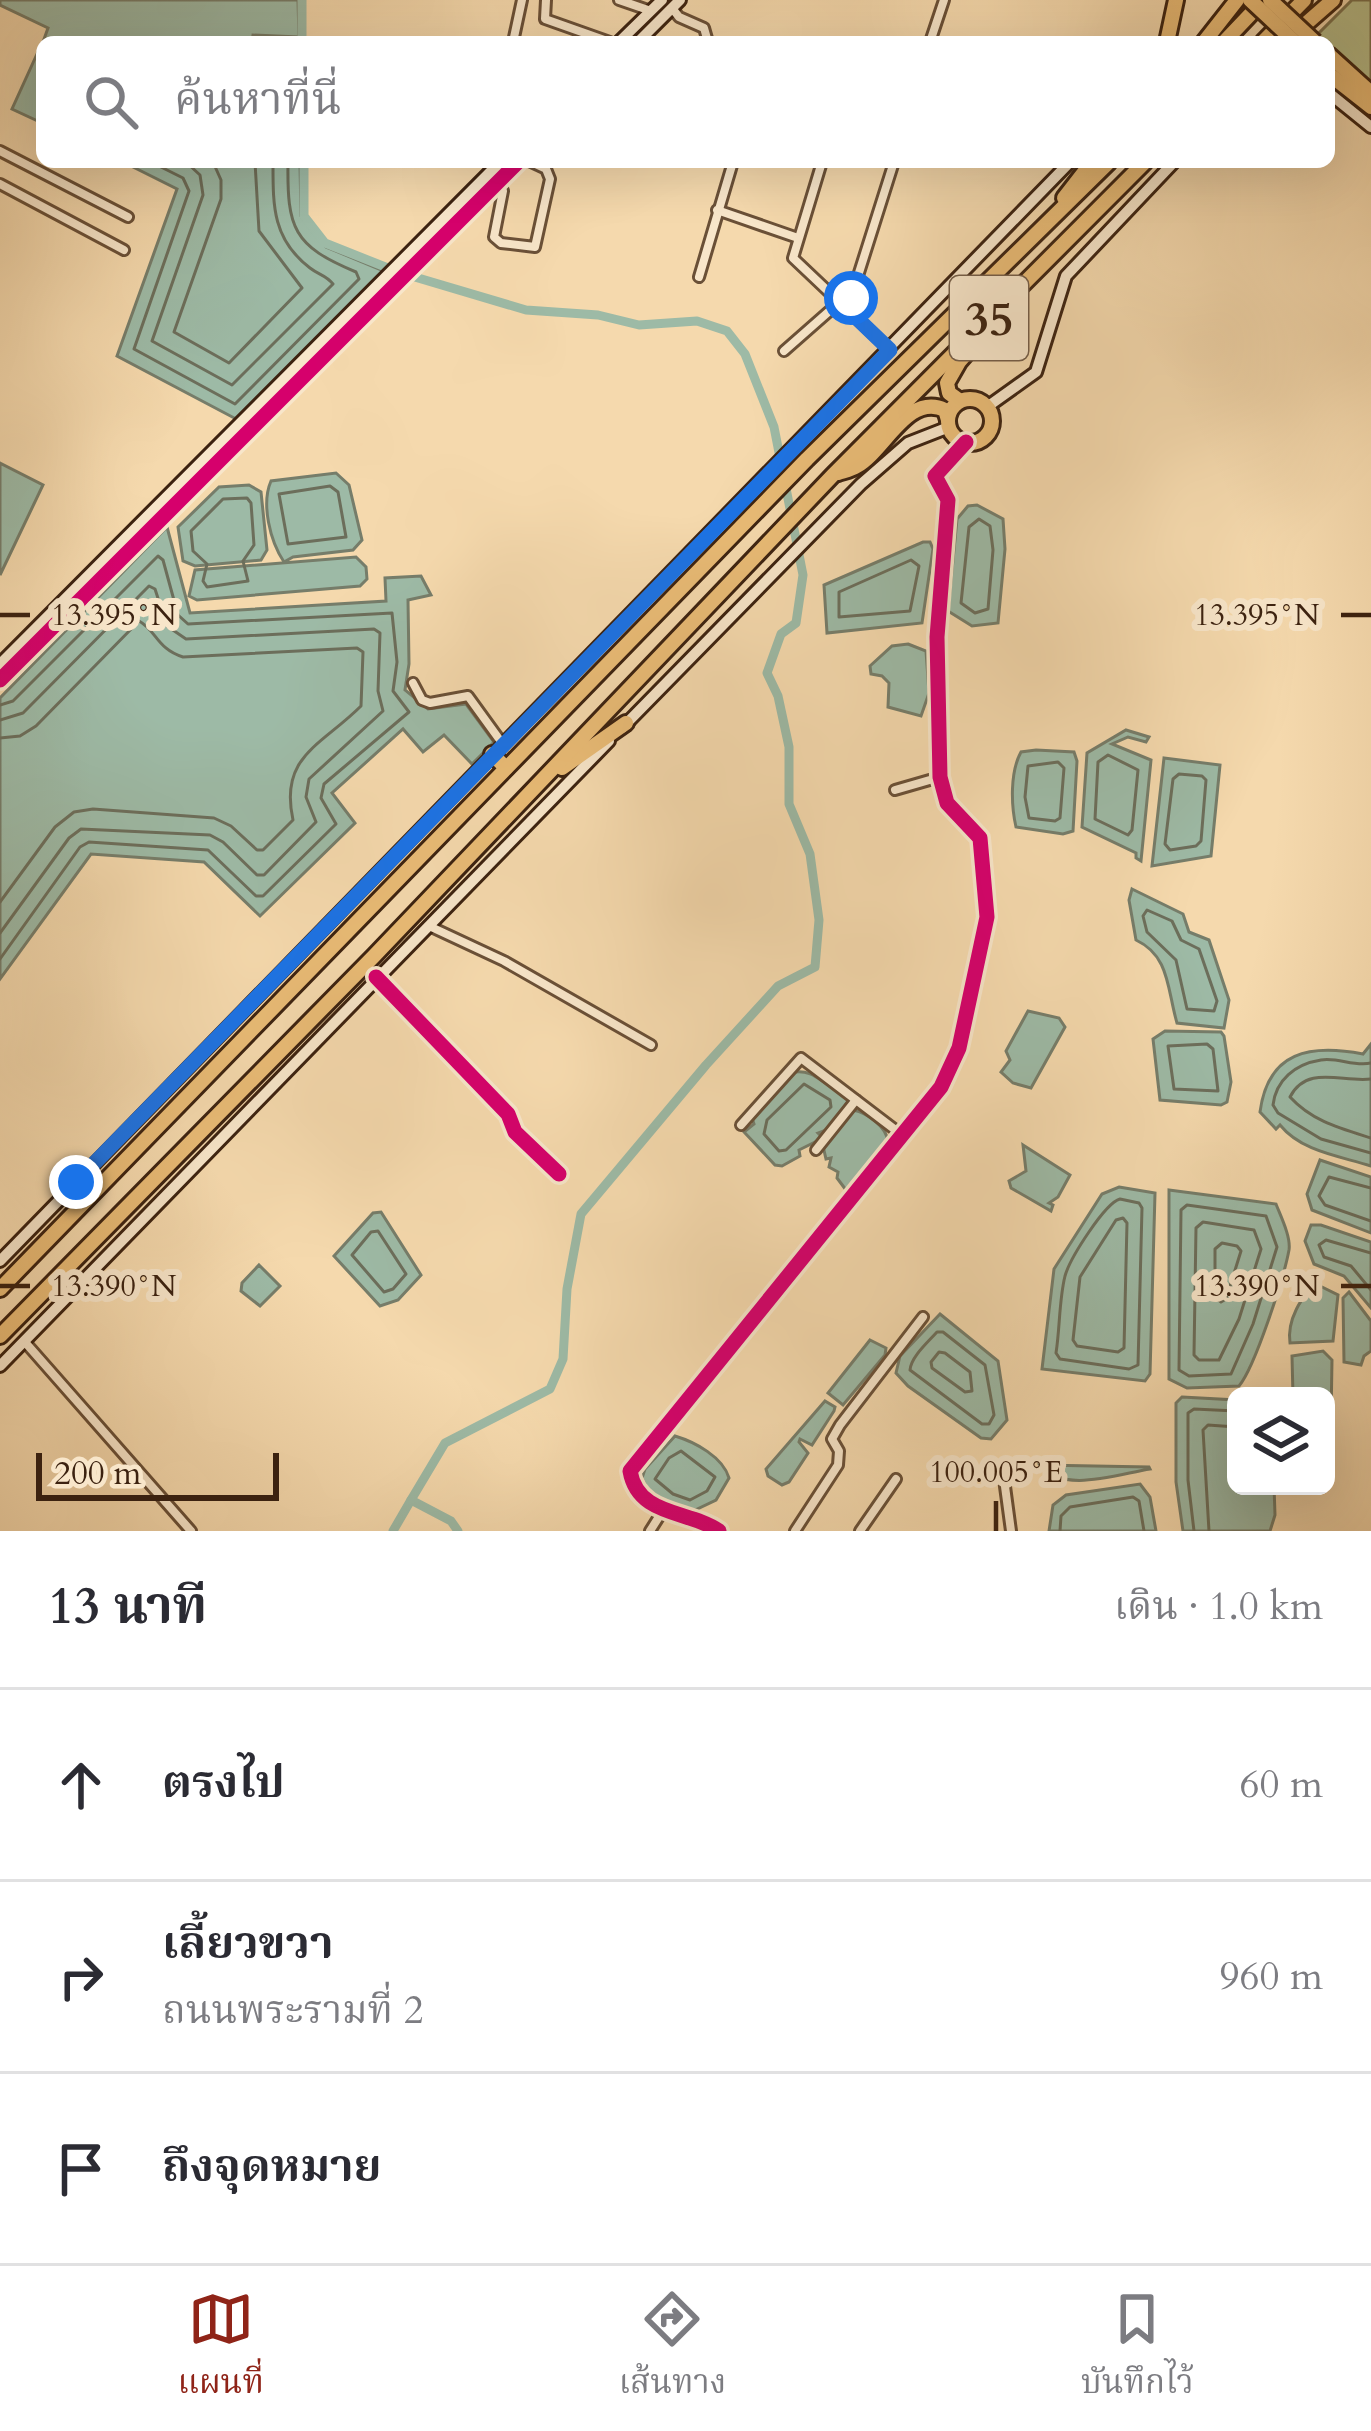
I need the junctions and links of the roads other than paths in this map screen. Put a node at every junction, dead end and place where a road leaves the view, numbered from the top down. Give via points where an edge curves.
1 (522, 0) edge
2 (546, 0) edge
3 (619, 0) edge
4 (944, 0) edge
5 (1176, 0) edge
6 (1237, 0) edge
7 (1250, 0) edge
8 (1267, 0) edge
9 (1304, 0) edge
10 (1333, 0) edge
11 (671, 3) edge
12 (651, 10) junction
13 (514, 36) edge
14 (597, 36) edge
15 (622, 36) edge
16 (643, 36) edge
17 (706, 36) edge
18 (932, 36) edge
19 (1168, 36) edge
20 (1209, 36) edge
21 (1230, 36) edge
22 (1269, 36) edge
23 (1289, 36) edge
24 (1292, 36) edge
25 (1308, 36) edge
26 (1335, 69) edge
27 (1335, 70) edge
28 (1371, 93) edge
29 (1335, 98) edge
30 (1371, 107) edge
31 (1371, 127) edge
32 (0, 152) edge
33 (495, 168) edge
34 (512, 168) edge
35 (544, 168) edge
36 (731, 168) edge
37 (820, 168) edge
38 (892, 168) edge
39 (1064, 168) edge
40 (1087, 168) edge
41 (1102, 168) edge
42 (1139, 168) edge
43 (1168, 168) edge
44 (498, 182) junction
45 (0, 184) edge
46 (1082, 190) junction
47 (1100, 206) junction
48 (717, 210) junction
49 (128, 217) dead end
50 (1036, 236) junction
51 (798, 238) junction
52 (124, 250) dead end
53 (413, 259) junction
54 (1033, 273) junction
55 (699, 278) dead end
56 (381, 292) junction
57 (842, 304) junction
58 (890, 350) junction
59 (784, 351) dead end
60 (960, 401) junction
61 (987, 407) junction
62 (949, 424) junction
63 (966, 442) junction
64 (833, 475) junction
65 (0, 664) edge
66 (0, 680) edge
67 (413, 683) dead end
68 (626, 723) junction
69 (497, 749) junction
70 (506, 768) junction
71 (940, 777) junction
72 (895, 790) dead end
73 (530, 792) junction
74 (428, 925) junction
75 (376, 977) junction
76 (651, 1046) dead end
77 (856, 1100) junction
78 (741, 1124) dead end
79 (902, 1135) junction
80 (816, 1150) dead end
81 (559, 1174) dead end
82 (0, 1262) edge
83 (0, 1289) edge
84 (923, 1317) dead end
85 (0, 1336) edge
86 (24, 1341) junction
87 (0, 1366) edge
88 (896, 1479) dead end
89 (1004, 1479) dead end
90 (662, 1512) junction
91 (183, 1522) junction
92 (1008, 1530) edge
93 (176, 1531) edge
94 (191, 1531) edge
95 (650, 1531) edge
96 (719, 1531) edge
97 (795, 1531) edge
98 (860, 1531) edge

1 - 13 street
2 - 14 street via 545,19
3 - 12 street
4 - 18 street
5 - 19 highway
6 - 20 highway
7 - 23 highway, bridge
8 - 21 highway
8 - 25 highway, bridge
9 - 22 highway
10 - 24 highway
11 - 12 main road
11 - 16 main road
11 - 17 street
12 - 15 main road
26 - 28 highway
27 - 30 highway
29 - 31 main road
32 - 49 street
33 - 53 main road
34 - 44 main road
35 - 44 street via 550,178 535,247 494,237
36 - 48 street
37 - 51 street
38 - 57 street via 857,283
39 - 58 main road, 35
40 - 50 highway
41 - 46 highway, 35
42 - 47 highway, 35
43 - 61 main road, 35 via 1066,276 1036,372
44 - 53 main road
45 - 52 street
46 - 47 highway
46 - 50 highway, 35
47 - 54 highway, 35
48 - 51 street
48 - 55 street
50 - 70 highway, 35
51 - 57 street via 793,258
53 - 56 main road
54 - 60 highway via 947,383
54 - 64 highway, 35
56 - 65 main road
56 - 66 main road
57 - 58 street
57 - 59 street
58 - 69 main road, 35
60 - 61 highway
60 - 62 highway
61 - 63 highway via 987,435
62 - 63 highway
62 - 64 highway via 945,410 919,407 858,466
62 - 68 main road, 35 via 908,443
63 - 71 main road via 935,476 949,500 937,637
64 - 73 highway, 35
67 - 69 street via 430,703 468,696
68 - 73 highway
68 - 74 main road, 35
69 - 70 highway
69 - 82 main road, 35
70 - 83 highway, 35
71 - 72 street
71 - 79 main road via 947,803 980,838 987,917 959,1048 941,1087
73 - 85 highway, 35
74 - 75 main road, 35
74 - 76 street
75 - 81 street
75 - 86 main road, 35
77 - 78 street via 801,1058
77 - 79 street
77 - 80 street
79 - 90 main road via 630,1471
84 - 97 street via 832,1439 838,1465
86 - 87 main road, 35
86 - 91 street
88 - 98 street
89 - 92 street
90 - 95 street
90 - 96 main road
91 - 93 street
91 - 94 street

